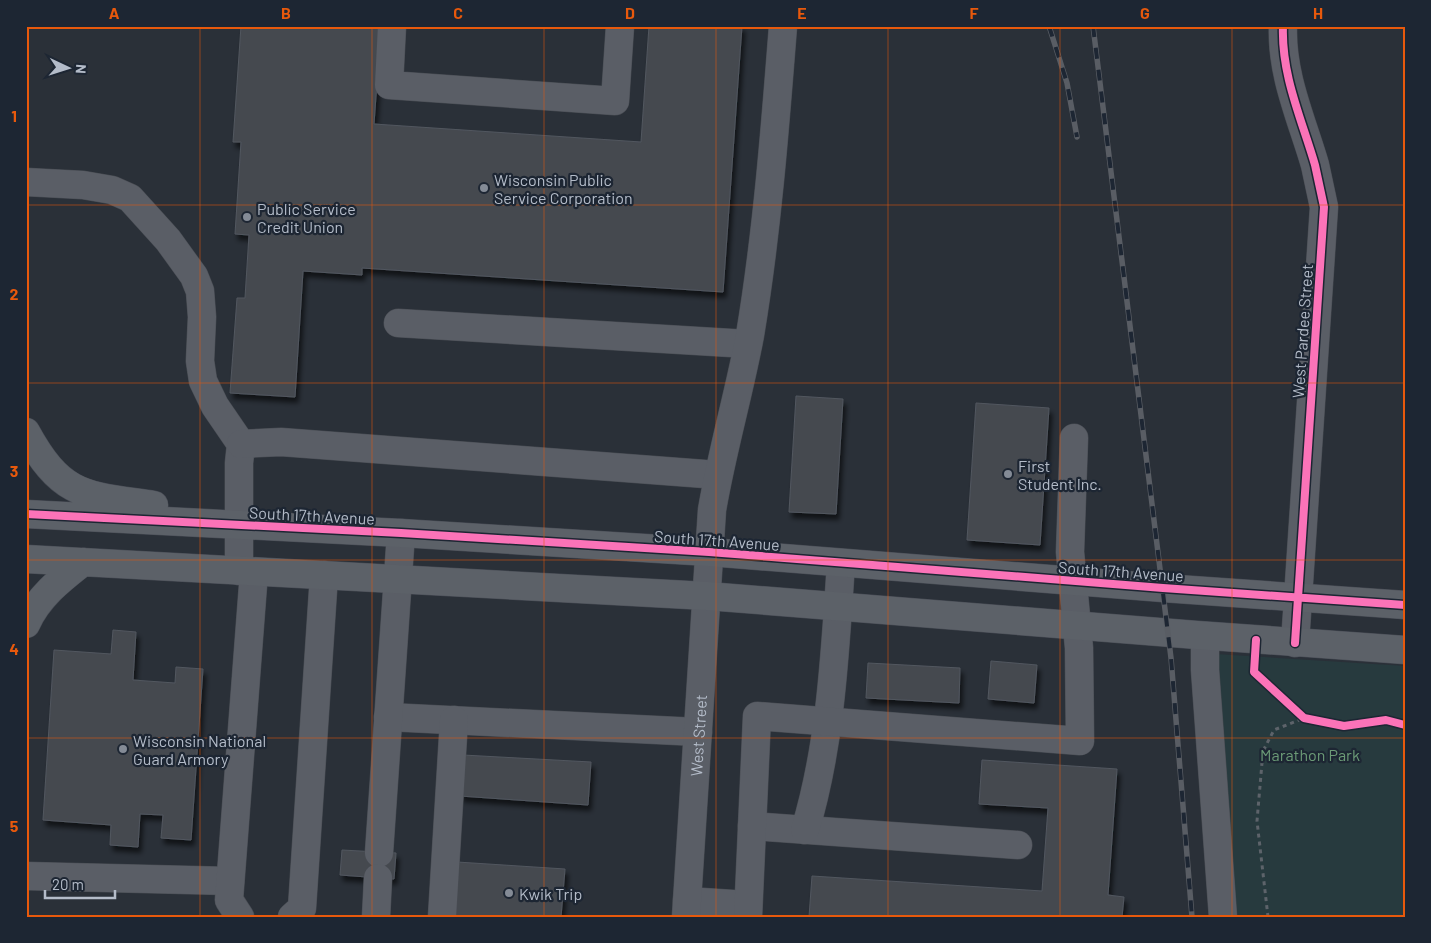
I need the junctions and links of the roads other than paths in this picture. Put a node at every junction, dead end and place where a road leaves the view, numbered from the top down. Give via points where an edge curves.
1 (392, 26) edge
2 (620, 26) edge
3 (783, 26) edge
4 (1283, 26) edge
5 (26, 182) edge
6 (398, 323) dead end
7 (748, 344) junction
8 (26, 432) edge
9 (1074, 438) dead end
10 (241, 444) junction
11 (718, 475) junction
12 (26, 514) edge
13 (234, 525) junction
14 (401, 533) junction
15 (709, 552) junction
16 (26, 560) edge
17 (83, 562) junction
18 (841, 563) junction
19 (246, 571) junction
20 (324, 576) junction
21 (397, 579) junction
22 (1072, 582) junction
23 (707, 596) junction
24 (1298, 597) junction
25 (1405, 605) edge
26 (838, 607) junction
27 (26, 624) edge
28 (1077, 626) junction
29 (1205, 636) junction
30 (1295, 642) junction
31 (1405, 650) edge
32 (388, 717) junction
33 (454, 720) junction
34 (827, 721) junction
35 (698, 732) junction
36 (752, 826) junction
37 (806, 830) junction
38 (1018, 844) dead end
39 (26, 876) edge
40 (230, 881) junction
41 (686, 909) edge
42 (748, 911) edge
43 (240, 917) edge
44 (292, 917) edge
45 (376, 917) edge
46 (442, 917) edge
47 (1223, 917) edge

1 - 2 street via 389,85 615,101
3 - 7 street, West Street via 771,172
4 - 24 street, West Pardee Street via 1282,46 1296,109 1324,207
5 - 10 street via 112,190 130,198 168,240 194,276 200,291 203,381 215,406
6 - 7 street
7 - 11 street, West Street
8 - 13 main road via 54,473 79,491 194,510
9 - 22 street via 1070,543
10 - 11 street via 281,442
10 - 13 street
11 - 15 street, West Street
12 - 13 main road, South 17th Avenue
13 - 14 main road, South 17th Avenue
13 - 19 street
14 - 15 main road, South 17th Avenue
14 - 21 street
15 - 18 main road, South 17th Avenue
15 - 23 street, West Street
16 - 17 main road
17 - 19 main road
17 - 27 main road via 41,599
18 - 22 main road, South 17th Avenue
18 - 26 street
19 - 20 main road
19 - 40 street
20 - 21 main road
20 - 44 street via 302,908
21 - 23 main road
21 - 32 street
22 - 24 main road, South 17th Avenue
22 - 28 street
23 - 26 main road
23 - 35 street, West Street
24 - 25 main road, South 17th Avenue
24 - 30 street, West Pardee Street
26 - 28 main road
26 - 34 street
28 - 29 main road
28 - 34 street via 1080,741
29 - 30 main road
29 - 47 street
30 - 31 main road
32 - 33 street
32 - 45 street
33 - 35 street
33 - 46 street
34 - 36 street via 757,716
34 - 37 street via 816,792
35 - 41 street, West Street
36 - 37 street
36 - 42 street
37 - 38 street
39 - 40 street
40 - 43 street via 229,900
41 - 42 street

